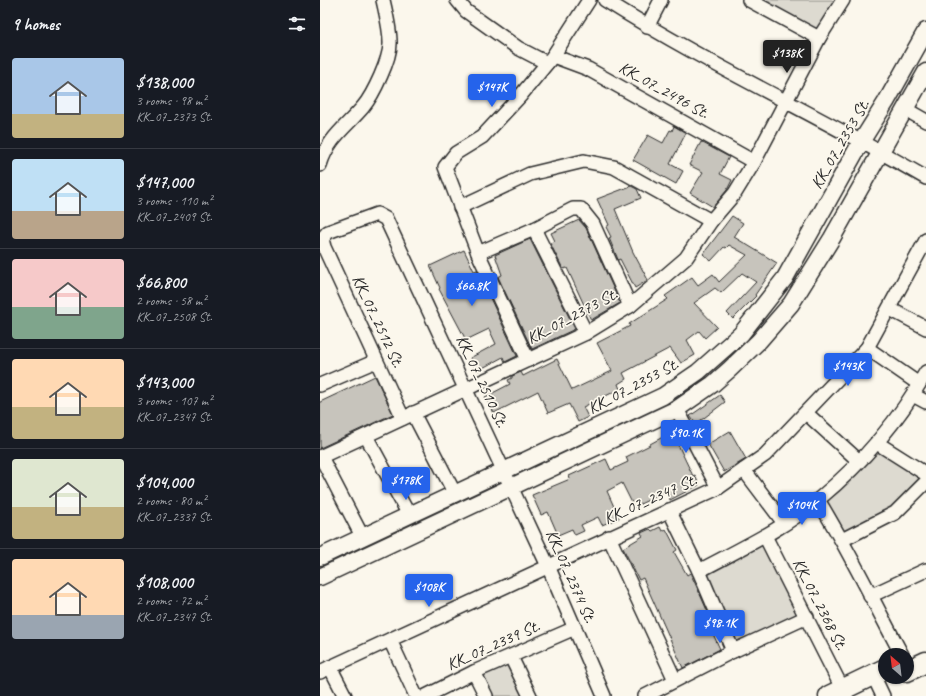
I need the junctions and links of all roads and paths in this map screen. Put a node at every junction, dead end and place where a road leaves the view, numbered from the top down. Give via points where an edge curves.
1 (383, 0) edge
2 (458, 0) edge
3 (589, 0) edge
4 (604, 0) edge
5 (661, 0) edge
6 (749, 0) edge
7 (838, 2) edge
8 (647, 27) junction
9 (926, 31) edge
10 (819, 38) junction
11 (550, 60) junction
12 (926, 73) edge
13 (787, 102) junction
14 (905, 109) junction
15 (926, 121) edge
16 (861, 142) junction
17 (881, 152) junction
18 (754, 162) junction
19 (320, 165) edge
20 (926, 178) edge
21 (460, 207) junction
22 (711, 221) junction
23 (534, 229) junction
24 (322, 239) joint
25 (926, 240) edge
26 (478, 253) junction
27 (922, 258) edge
28 (630, 306) junction
29 (890, 309) junction
30 (926, 328) edge
31 (586, 333) junction
32 (868, 348) junction
33 (528, 360) junction
34 (376, 361) junction
35 (926, 372) edge
36 (320, 385) edge
37 (466, 390) junction
38 (916, 390) junction
39 (926, 402) edge
40 (677, 409) junction
41 (806, 413) junction
42 (408, 416) junction
43 (366, 436) junction
44 (878, 444) junction
45 (320, 457) edge
46 (860, 461) junction
47 (744, 470) junction
48 (504, 472) junction
49 (926, 474) edge
50 (926, 482) edge
51 (512, 488) junction
52 (718, 488) junction
53 (455, 494) junction
54 (818, 500) junction
55 (669, 510) junction
56 (409, 515) junction
57 (784, 523) junction
58 (765, 536) junction
59 (609, 537) junction
60 (363, 538) junction
61 (842, 540) junction
62 (320, 557) edge
63 (548, 566) junction
64 (926, 570) edge
65 (699, 571) junction
66 (320, 577) edge
67 (870, 596) junction
68 (806, 617) junction
69 (575, 628) junction
70 (390, 640) junction
71 (889, 648) edge
72 (734, 651) junction
73 (926, 651) edge
74 (511, 657) junction
75 (914, 659) edge
76 (325, 669) edge
77 (474, 672) junction
78 (878, 679) edge
79 (675, 680) junction
80 (843, 694) edge
81 (345, 696) edge
82 (416, 696) edge
83 (426, 696) edge
84 (486, 696) edge
85 (530, 696) edge
86 (604, 696) edge
87 (645, 696) edge

1 - 19 street via 390,44 381,77 364,106 334,136
2 - 11 street, KK_07_2496 St. via 466,12 518,48
3 - 11 street
4 - 8 street
5 - 8 street
6 - 10 street
7 - 10 street, KK_07_2373 St.
8 - 13 street
9 - 16 street, KK_07_2353 St.
10 - 13 street, KK_07_2373 St.
11 - 18 street, KK_07_2496 St. via 588,69
11 - 21 street via 491,128 482,137 456,153 445,167
12 - 14 street
13 - 16 street
13 - 18 street, KK_07_2373 St.
14 - 15 street
14 - 17 street
16 - 17 street
16 - 48 street, KK_07_2353 St. via 785,278 741,334 698,372 668,393
17 - 20 street
17 - 40 street via 791,304 730,369
18 - 22 street, KK_07_2373 St. via 734,193
21 - 22 street via 530,174 584,161 614,166
21 - 26 street
22 - 28 street, KK_07_2373 St. via 686,258
23 - 26 street
23 - 28 street via 573,209 581,210 593,224
23 - 31 street
24 - 34 street, KK_07_2512 St.
24 - 37 street, KK_07_2510 St. via 328,232 369,216 377,214 386,218
25 - 27 street, KK_07_2347 St.
26 - 33 street
27 - 29 street, KK_07_2347 St.
28 - 31 street, KK_07_2373 St.
29 - 30 street
29 - 32 street, KK_07_2347 St.
31 - 33 street, KK_07_2373 St.
32 - 38 street
32 - 41 street, KK_07_2347 St.
33 - 37 street, KK_07_2373 St.
34 - 36 street
34 - 42 street, KK_07_2512 St.
35 - 38 street
37 - 42 street, KK_07_2373 St.
37 - 48 street, KK_07_2510 St.
38 - 39 street
38 - 44 street
40 - 51 street
40 - 52 street
41 - 46 street
41 - 47 street, KK_07_2347 St. via 764,455
42 - 43 street, KK_07_2373 St.
42 - 53 street, KK_07_2512 St.
43 - 45 street, KK_07_2373 St.
43 - 56 street
44 - 46 street
44 - 49 street
45 - 60 street
46 - 54 street
47 - 52 street, KK_07_2347 St.
47 - 57 street
48 - 51 street, KK_07_2374 St.
48 - 53 street, KK_07_2353 St.
50 - 61 street via 895,513
51 - 63 street, KK_07_2374 St.
51 - 66 street
52 - 55 street, KK_07_2347 St.
53 - 56 street, KK_07_2353 St.
54 - 57 street
54 - 61 street
55 - 59 street, KK_07_2347 St.
55 - 65 street
56 - 60 street, KK_07_2353 St.
57 - 58 street
58 - 65 street
58 - 68 street, KK_07_2368 St.
59 - 63 street, KK_07_2347 St.
59 - 79 street
60 - 62 street, KK_07_2353 St.
61 - 67 street
63 - 69 street, KK_07_2374 St.
63 - 70 street, KK_07_2347 St.
64 - 67 street
65 - 72 street
67 - 71 street
68 - 72 street
68 - 80 street, KK_07_2368 St.
69 - 74 street, KK_07_2339 St.
69 - 86 street, KK_07_2374 St.
70 - 76 street, KK_07_2347 St.
70 - 82 street
72 - 79 street
73 - 75 main road
74 - 77 street, KK_07_2339 St.
74 - 85 street
76 - 81 street
77 - 83 street, KK_07_2339 St.
77 - 84 street
78 - 80 main road
79 - 87 street

